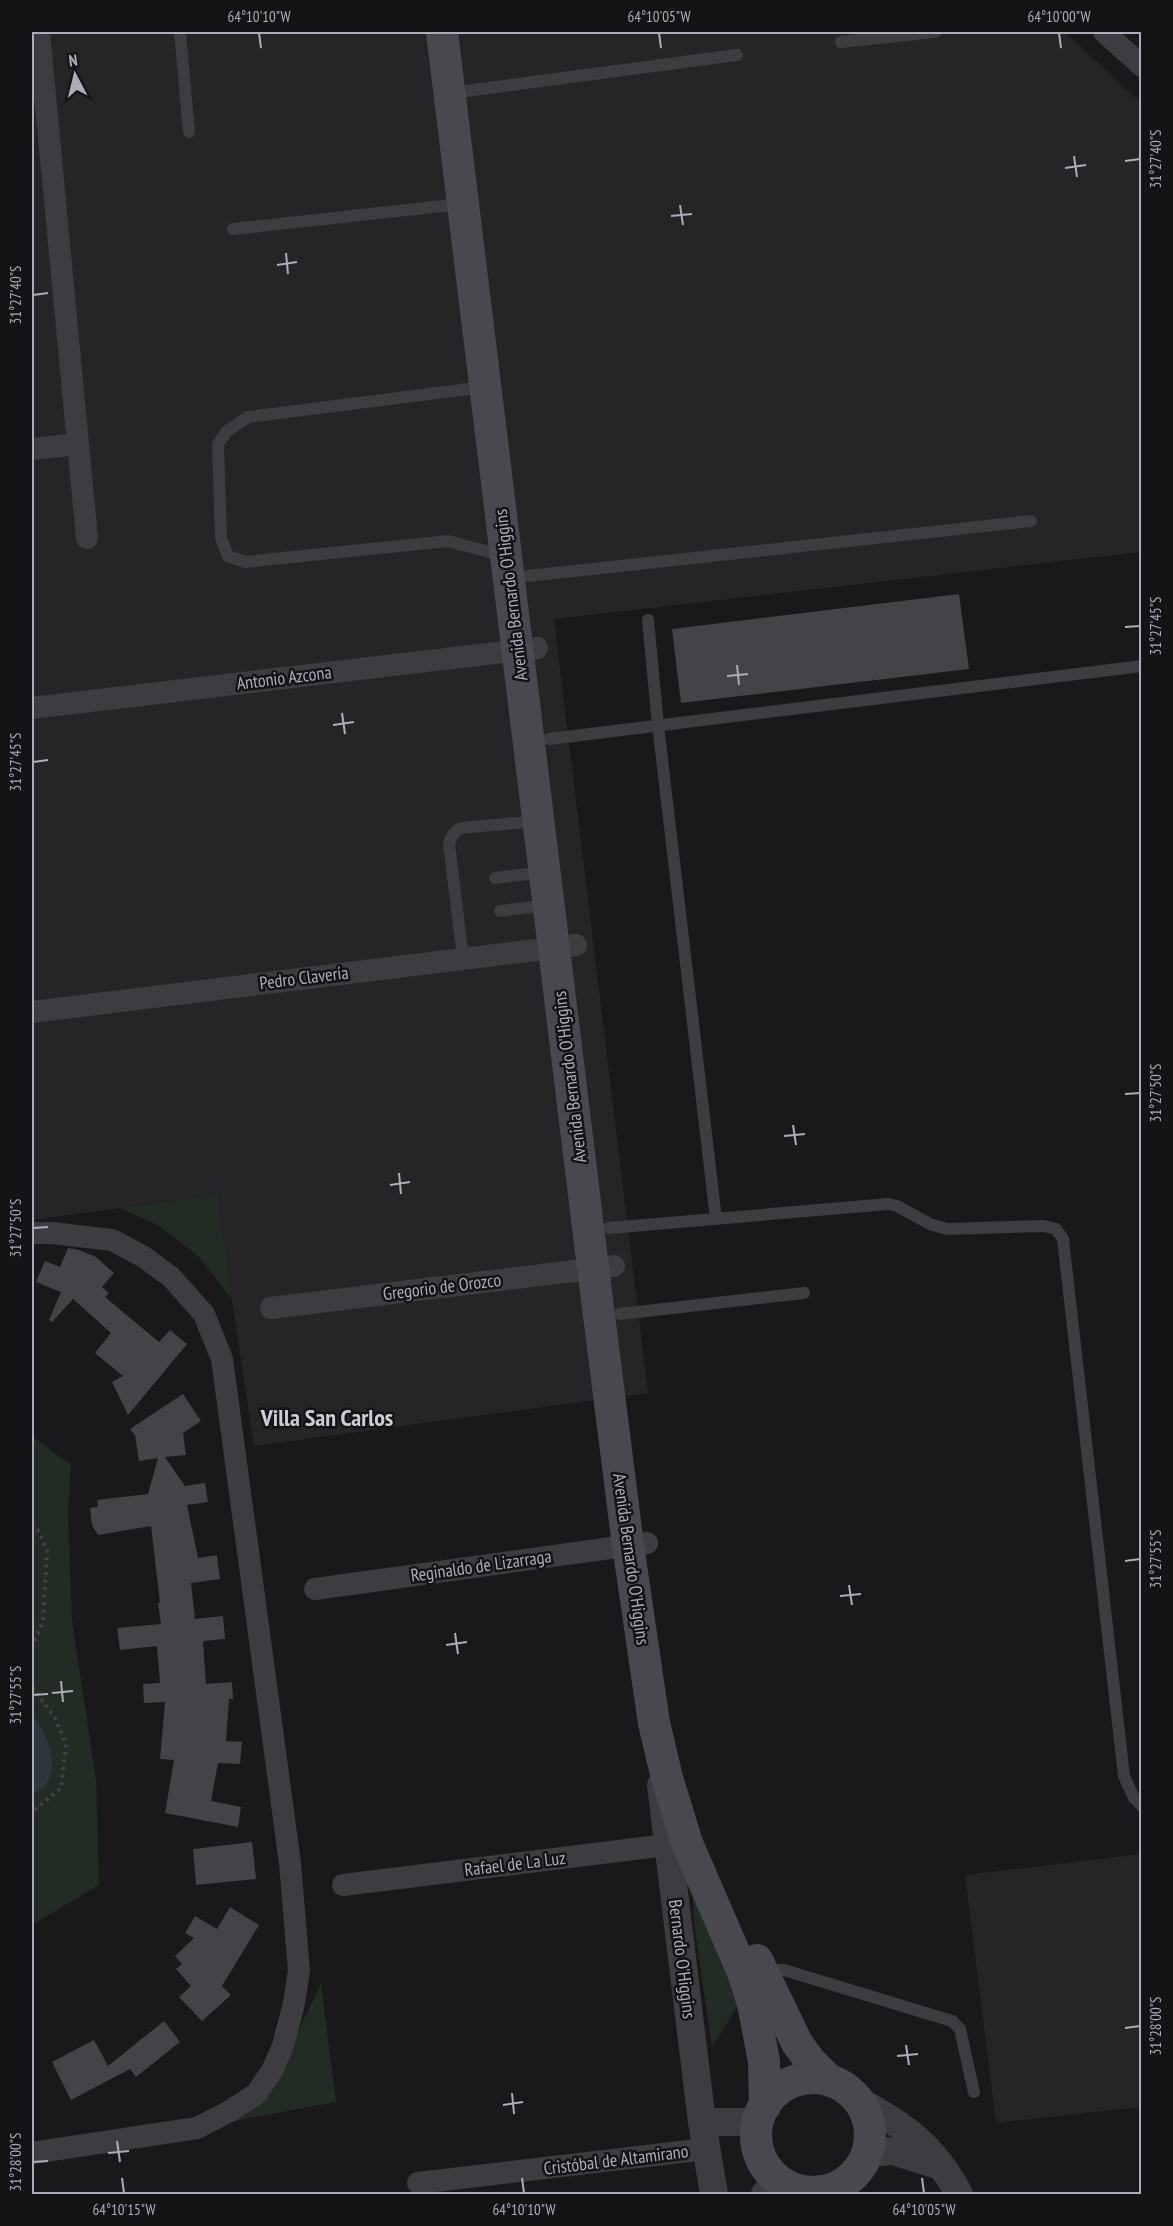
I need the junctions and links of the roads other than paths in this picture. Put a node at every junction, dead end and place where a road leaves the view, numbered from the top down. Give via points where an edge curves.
1 (39, 32) edge
2 (180, 32) edge
3 (442, 32) edge
4 (459, 32) edge
5 (935, 32) edge
6 (1104, 32) edge
7 (842, 42) dead end
8 (737, 55) dead end
9 (1140, 63) edge
10 (458, 92) junction
11 (189, 132) dead end
12 (463, 204) junction
13 (233, 229) dead end
14 (490, 352) junction
15 (486, 387) junction
16 (78, 444) junction
17 (32, 449) edge
18 (1031, 521) dead end
19 (87, 538) dead end
20 (515, 571) junction
21 (648, 620) dead end
22 (528, 649) junction
23 (1142, 666) edge
24 (32, 708) edge
25 (658, 725) junction
26 (539, 740) junction
27 (539, 820) junction
28 (545, 872) junction
29 (495, 878) dead end
30 (550, 905) junction
31 (500, 911) dead end
32 (565, 946) junction
33 (463, 958) junction
34 (32, 1012) edge
35 (716, 1219) junction
36 (609, 1228) junction
37 (32, 1233) edge
38 (603, 1267) junction
39 (804, 1293) dead end
40 (270, 1308) dead end
41 (620, 1314) junction
42 (637, 1544) junction
43 (315, 1589) dead end
44 (1142, 1806) edge
45 (677, 1844) junction
46 (343, 1885) dead end
47 (753, 1973) junction
48 (830, 2081) junction
49 (974, 2092) dead end
50 (859, 2101) junction
51 (761, 2114) junction
52 (704, 2135) junction
53 (32, 2153) edge
54 (942, 2166) junction
55 (861, 2174) edge
56 (418, 2183) dead end
57 (785, 2190) edge
58 (714, 2194) edge
59 (959, 2194) edge

1 - 16 street
2 - 11 lane
3 - 10 main road, Avenida Bernardo O'Higgins
4 - 10 main road, Avenida Bernardo O'Higgins
5 - 7 lane
6 - 9 street
8 - 10 lane
10 - 12 main road, Avenida Bernardo O'Higgins
10 - 14 main road, Avenida Bernardo O'Higgins
12 - 13 lane
12 - 14 main road, Avenida Bernardo O'Higgins
14 - 15 main road, Avenida Bernardo O'Higgins
14 - 20 main road, Avenida Bernardo O'Higgins
15 - 20 main road, Avenida Bernardo O'Higgins
15 - 20 lane via 248,417 227,431 218,444 221,538 228,556 245,562 448,541
16 - 17 street
16 - 19 street
18 - 20 lane
20 - 22 main road, Avenida Bernardo O'Higgins
21 - 25 lane
22 - 24 street, Antonio Azcona
22 - 26 main road, Avenida Bernardo O'Higgins
23 - 25 lane
25 - 26 lane
25 - 35 lane
26 - 27 main road, Avenida Bernardo O'Higgins
26 - 32 main road, Avenida Bernardo O'Higgins
27 - 28 main road, Avenida Bernardo O'Higgins
27 - 33 lane via 456,830 450,838 464,915
28 - 29 lane
28 - 30 main road, Avenida Bernardo O'Higgins
30 - 31 lane
30 - 32 main road, Avenida Bernardo O'Higgins
32 - 33 street, Pedro Clavería
32 - 36 main road, Avenida Bernardo O'Higgins
32 - 38 main road, Avenida Bernardo O'Higgins
33 - 34 street, Pedro Clavería
35 - 36 lane
35 - 44 lane via 888,1204 947,1229 1056,1229 1063,1239 1124,1776
36 - 38 main road, Avenida Bernardo O'Higgins
37 - 53 street via 112,1240 144,1257 171,1277 204,1314 222,1359 290,1863 299,1971 283,2046 256,2094 197,2127
38 - 40 street, Gregorio de Orozco
38 - 41 main road, Avenida Bernardo O'Higgins
38 - 42 main road, Avenida Bernardo O'Higgins
39 - 41 lane
41 - 42 main road, Avenida Bernardo O'Higgins
42 - 43 street, Reginaldo de Lizarraga
42 - 45 main road, Avenida Bernardo O'Higgins via 654,1724
42 - 47 main road, Avenida Bernardo O'Higgins via 680,1759
45 - 46 street, Rafael de La Luz
45 - 47 main road, Avenida Bernardo O'Higgins
45 - 52 street, Bernardo O'Higgins
47 - 48 main road, Avenida Bernardo O'Higgins via 797,2043
47 - 49 lane via 784,1970 952,2021 960,2029
47 - 51 main road, Avenida Bernardo O'Higgins via 764,2061
48 - 50 main road
48 - 51 main road via 809,2079 788,2085 771,2097
50 - 54 street via 907,2130
50 - 55 main road via 868,2121 870,2142
51 - 52 street
51 - 57 main road via 757,2144 760,2154
52 - 56 street, Cristóbal de Altamirano
52 - 58 street, Bernardo O'Higgins
54 - 55 street via 893,2151
54 - 59 street
55 - 57 main road via 827,2190

